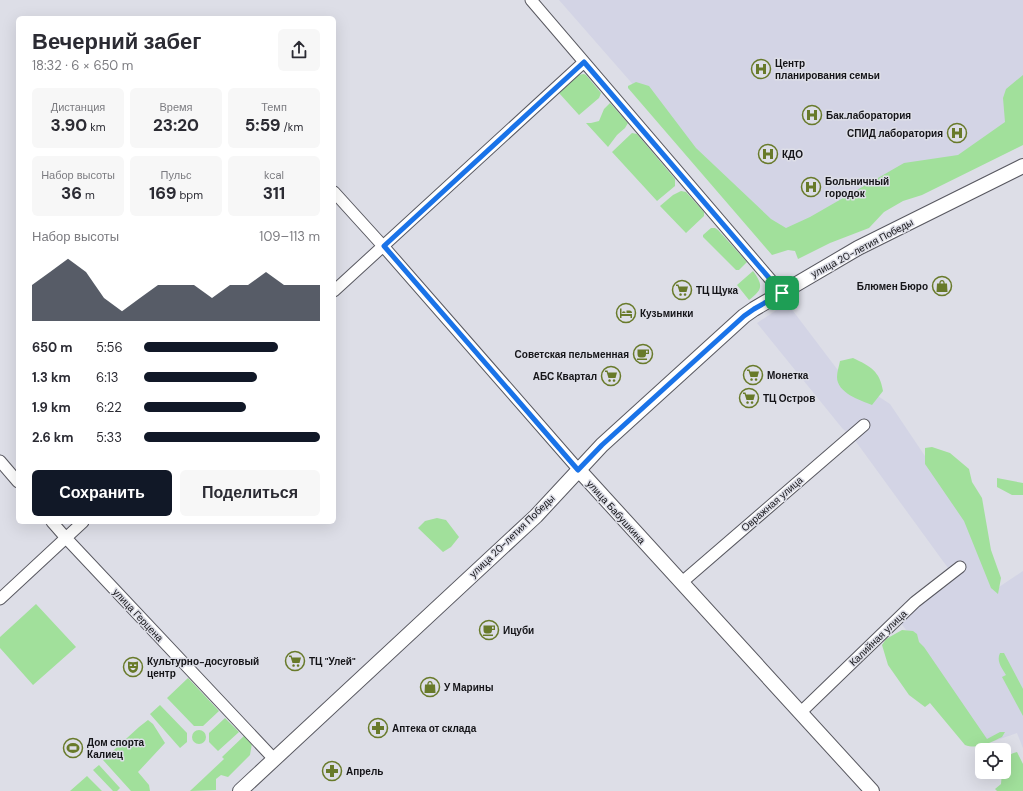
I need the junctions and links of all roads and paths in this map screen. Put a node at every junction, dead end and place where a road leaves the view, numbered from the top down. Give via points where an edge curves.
1 (531, 0) edge
2 (584, 62) junction
3 (1023, 166) edge
4 (336, 194) edge
5 (384, 246) junction
6 (336, 290) edge
7 (782, 293) junction
8 (864, 425) dead end
9 (0, 461) edge
10 (578, 470) junction
11 (16, 480) edge
12 (54, 524) edge
13 (81, 524) edge
14 (66, 538) junction
15 (960, 567) dead end
16 (681, 583) junction
17 (0, 598) edge
18 (800, 713) junction
19 (274, 759) junction
20 (240, 791) edge
21 (872, 791) edge

1 - 2 street
2 - 5 street
2 - 7 street
3 - 7 street, улица 20-летия Победы via 858,248
4 - 5 street, улица Бабушкина
5 - 6 street
5 - 10 street, улица Бабушкина
7 - 10 street, улица 20-летия Победы via 744,316 602,445
8 - 16 street, Овражная улица
9 - 11 street
10 - 16 street, улица Бабушкина
10 - 19 street, улица 20-летия Победы via 536,516
12 - 14 street, улица Герцена
13 - 14 street
14 - 17 street
14 - 19 street, улица Герцена
15 - 18 street, Калийная улица via 915,602
16 - 18 street, улица Бабушкина
18 - 21 street, улица Бабушкина
19 - 20 street, улица 20-летия Победы

